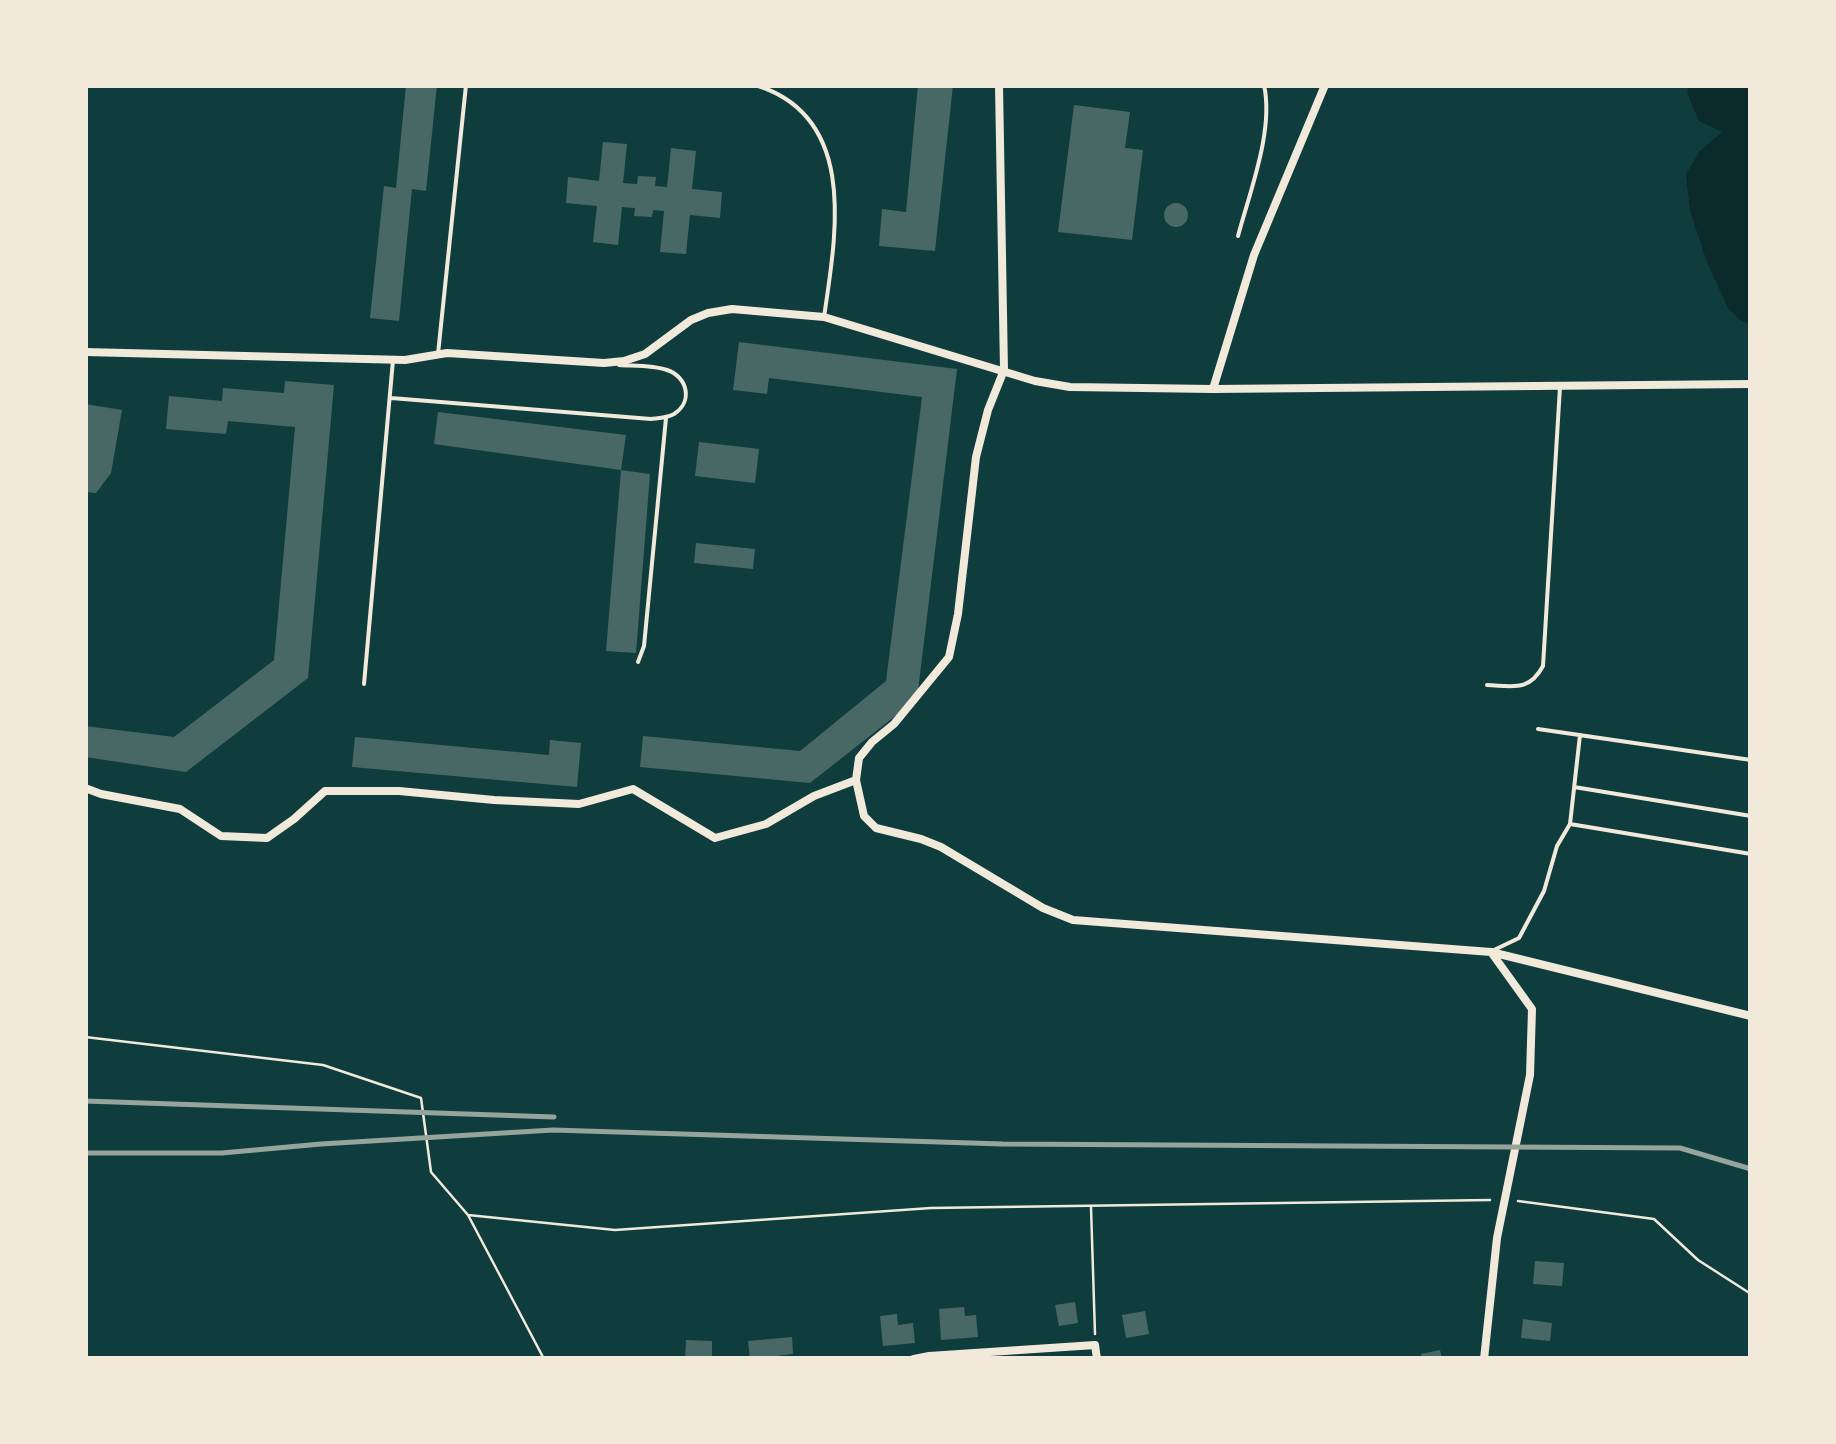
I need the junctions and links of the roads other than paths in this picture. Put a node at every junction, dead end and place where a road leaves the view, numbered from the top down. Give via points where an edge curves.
1 (466, 85) edge
2 (756, 85) edge
3 (999, 85) edge
4 (1264, 85) edge
5 (1324, 85) edge
6 (1238, 236) dead end
7 (824, 316) junction
8 (85, 352) edge
9 (438, 355) junction
10 (393, 360) junction
11 (604, 363) junction
12 (1004, 370) junction
13 (1751, 384) edge
14 (1560, 387) junction
15 (1214, 389) junction
16 (391, 398) junction
17 (666, 417) junction
18 (638, 662) dead end
19 (364, 684) dead end
20 (1487, 685) dead end
21 (1538, 729) dead end
22 (1580, 735) junction
23 (1751, 760) edge
24 (856, 780) junction
25 (1574, 787) junction
26 (85, 788) edge
27 (1751, 816) edge
28 (1570, 824) junction
29 (1751, 854) edge
30 (1491, 952) junction
31 (1751, 1016) edge
32 (914, 1359) edge
33 (1097, 1359) edge
34 (1484, 1359) edge

1 - 9 lane
2 - 7 lane via 796,105 828,158 836,224
3 - 12 street
4 - 6 lane via 1266,130
5 - 15 street via 1254,255
7 - 11 street via 732,308 708,313 646,354
7 - 12 street
8 - 10 street
9 - 10 street
9 - 11 street
10 - 16 lane
11 - 17 lane via 678,376 686,400
12 - 15 street via 1070,387
12 - 24 street via 980,435 949,657 872,742
13 - 14 street
14 - 15 street
14 - 20 lane via 1543,666 1529,684
16 - 17 lane
16 - 19 lane
17 - 18 lane
21 - 22 lane
22 - 23 lane
22 - 25 lane
24 - 26 street via 766,824 716,838 633,790 580,804 325,791 268,838 221,836 180,809
24 - 30 street via 864,816 876,828 941,847 1073,920
25 - 27 lane
25 - 28 lane
28 - 29 lane
28 - 30 lane via 1519,938
30 - 31 street
30 - 34 street via 1532,1008 1530,1076 1497,1238
32 - 33 street via 1095,1345

